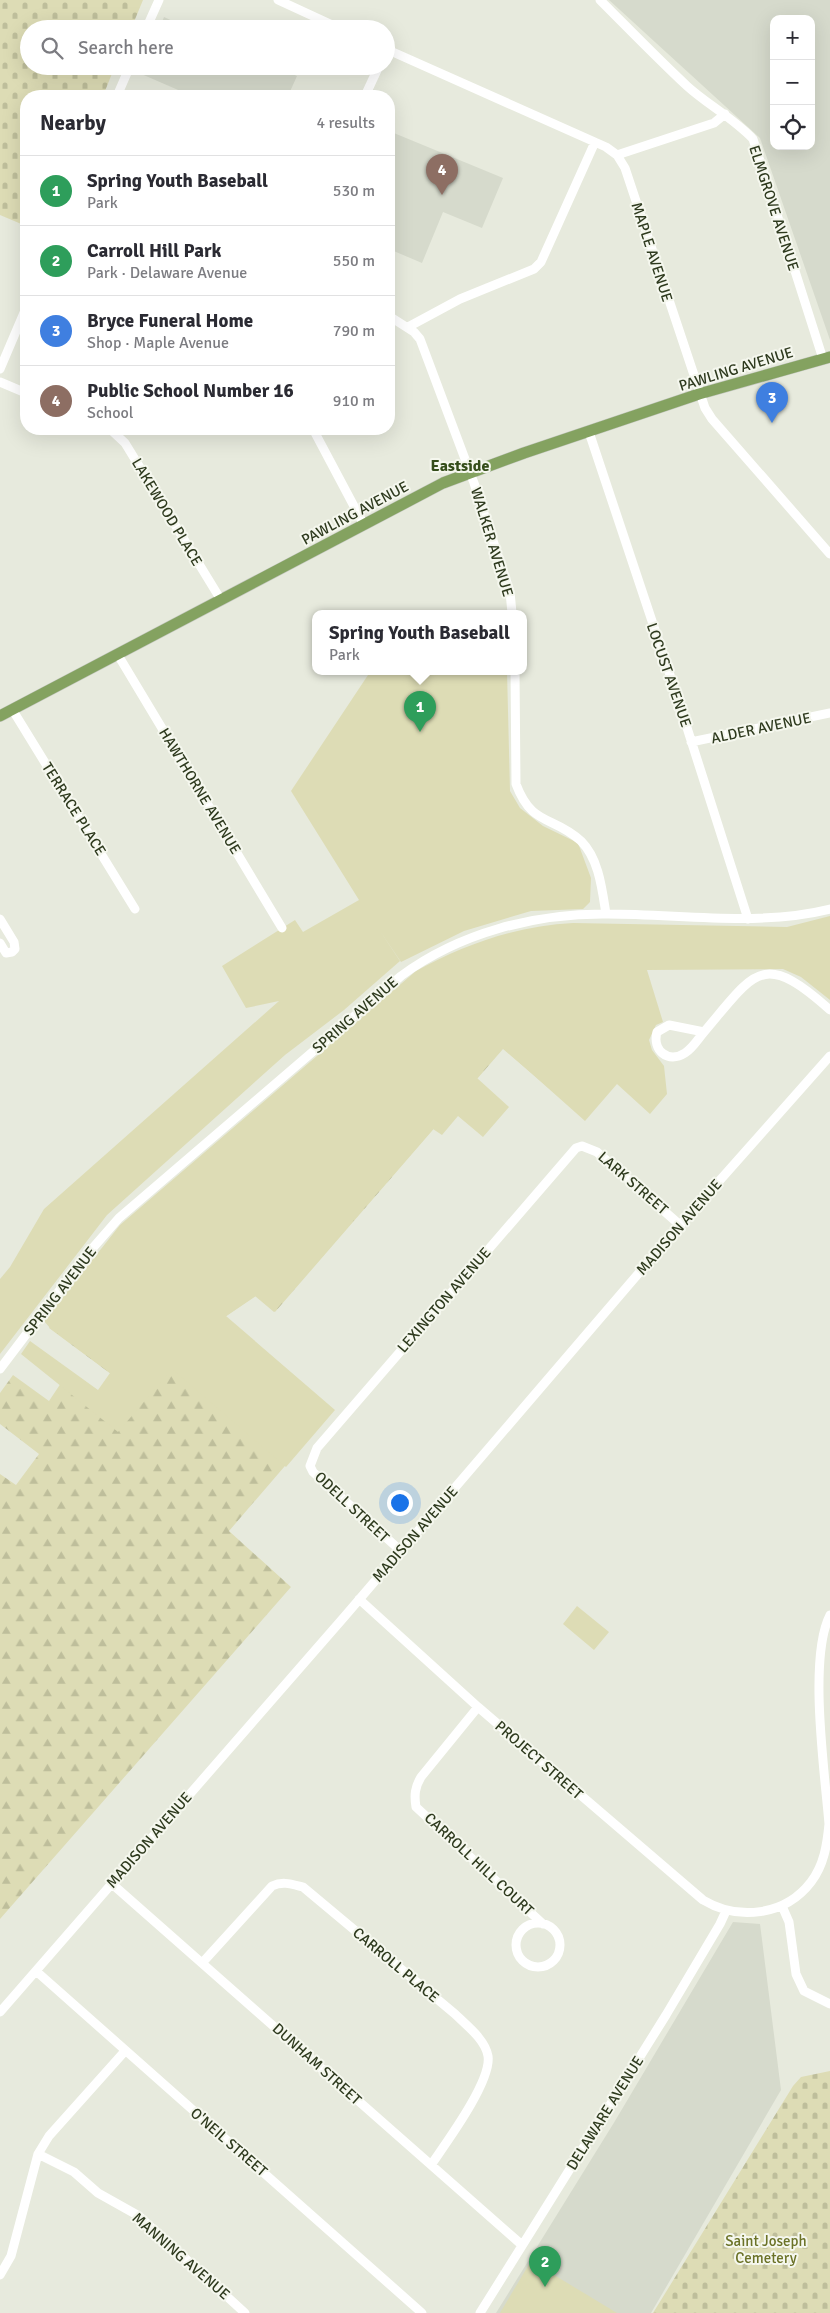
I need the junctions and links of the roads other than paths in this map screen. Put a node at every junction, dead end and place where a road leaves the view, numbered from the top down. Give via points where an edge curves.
1 (159, 0) edge
2 (278, 0) edge
3 (600, 0) edge
4 (150, 20) edge
5 (321, 20) edge
6 (395, 53) edge
7 (126, 75) edge
8 (375, 75) edge
9 (120, 90) edge
10 (368, 90) edge
11 (725, 114) junction
12 (595, 142) junction
13 (617, 155) junction
14 (395, 319) edge
15 (20, 322) edge
16 (408, 327) junction
17 (826, 358) edge
18 (0, 369) edge
19 (0, 382) edge
20 (20, 390) edge
21 (700, 394) junction
22 (589, 432) junction
23 (116, 435) edge
24 (316, 435) edge
25 (470, 472) junction
26 (364, 525) junction
27 (830, 554) edge
28 (220, 600) junction
29 (512, 610) edge
30 (118, 655) junction
31 (515, 675) edge
32 (12, 709) junction
33 (830, 713) edge
34 (0, 716) edge
35 (692, 742) junction
36 (135, 909) dead end
37 (830, 909) edge
38 (606, 914) junction
39 (0, 919) edge
40 (748, 919) junction
41 (282, 928) dead end
42 (0, 943) edge
43 (830, 1010) edge
44 (704, 1032) junction
45 (830, 1056) edge
46 (582, 1146) joint
47 (680, 1225) junction
48 (0, 1369) edge
49 (312, 1459) joint
50 (401, 1551) junction
51 (359, 1600) junction
52 (830, 1615) edge
53 (478, 1707) junction
54 (112, 1883) junction
55 (782, 1906) junction
56 (726, 1911) junction
57 (543, 1924) junction
58 (203, 1962) junction
59 (36, 1971) junction
60 (830, 2004) edge
61 (0, 2012) edge
62 (125, 2051) junction
63 (38, 2154) junction
64 (431, 2165) junction
65 (522, 2245) junction
66 (0, 2275) edge
67 (245, 2313) edge
68 (422, 2313) edge
69 (480, 2313) edge

1 - 4 street
2 - 5 street
3 - 11 street, ELMGROVE AVENUE via 687,86
6 - 12 street
7 - 9 street
8 - 10 street
11 - 13 street via 714,123
11 - 17 street, ELMGROVE AVENUE via 753,138
12 - 13 street
12 - 16 street via 541,262 534,269 460,299
13 - 21 street, MAPLE AVENUE via 628,177
14 - 16 street, WALKER AVENUE
15 - 18 street
16 - 25 street, WALKER AVENUE via 420,339
17 - 21 main road, PAWLING AVENUE
19 - 20 street
21 - 22 main road, PAWLING AVENUE
21 - 27 street, MAPLE AVENUE via 712,419
22 - 25 main road, PAWLING AVENUE
22 - 35 street, LOCUST AVENUE
23 - 28 street, LAKEWOOD PLACE via 125,443
24 - 26 street
25 - 26 main road, PAWLING AVENUE
25 - 29 street, WALKER AVENUE via 510,592
26 - 28 main road, PAWLING AVENUE
28 - 30 main road, PAWLING AVENUE
30 - 32 main road, PAWLING AVENUE
30 - 41 street, HAWTHORNE AVENUE
31 - 38 street via 516,784 522,801 540,819 561,827 590,852 600,878
32 - 34 main road, PAWLING AVENUE
32 - 36 street, TERRACE PLACE
33 - 35 street, ALDER AVENUE
35 - 40 street, LOCUST AVENUE
37 - 40 street, SPRING AVENUE via 781,918
38 - 40 street, SPRING AVENUE
38 - 48 street, SPRING AVENUE via 541,918 506,927 439,952 401,976 119,1218 84,1258
39 - 42 street via 15,948 6,953
43 - 44 street via 790,978 763,974 741,988
44 - 44 street via 692,1047 679,1056 663,1054 656,1047 657,1032 664,1026
45 - 47 street, MADISON AVENUE
46 - 47 street, LARK STREET via 597,1152
46 - 49 street, LEXINGTON AVENUE via 557,1169 317,1448
47 - 50 street, MADISON AVENUE
49 - 50 street, ODELL STREET via 310,1466 320,1480
50 - 51 street, MADISON AVENUE
51 - 53 street, PROJECT STREET
51 - 54 street, MADISON AVENUE
52 - 55 street via 821,1642 819,1693 829,1824 827,1844 823,1860 811,1882
53 - 56 street, PROJECT STREET via 703,1900
53 - 57 street, CARROLL HILL COURT via 421,1777 414,1796 416,1807
54 - 58 street, DUNHAM STREET
54 - 59 street, MADISON AVENUE
55 - 56 street via 746,1914
55 - 60 street via 788,1922 796,1974 804,1991
56 - 65 street, DELAWARE AVENUE via 666,2015
57 - 57 street, CARROLL HILL COURT via 556,1931 561,1944 560,1952 552,1963 538,1968 519,1957 516,1943 529,1925
58 - 64 street, DUNHAM STREET
58 - 64 street, CARROLL PLACE via 272,1886 289,1883 302,1887 455,2014 484,2045 488,2056 487,2072 469,2107
59 - 61 street, MADISON AVENUE
59 - 62 street, O'NEIL STREET
62 - 63 street via 49,2136
62 - 68 street, O'NEIL STREET
63 - 66 street via 11,2256
63 - 67 street, MANNING AVENUE via 74,2172 98,2193 139,2216
64 - 65 street, DUNHAM STREET
65 - 69 street, DELAWARE AVENUE

